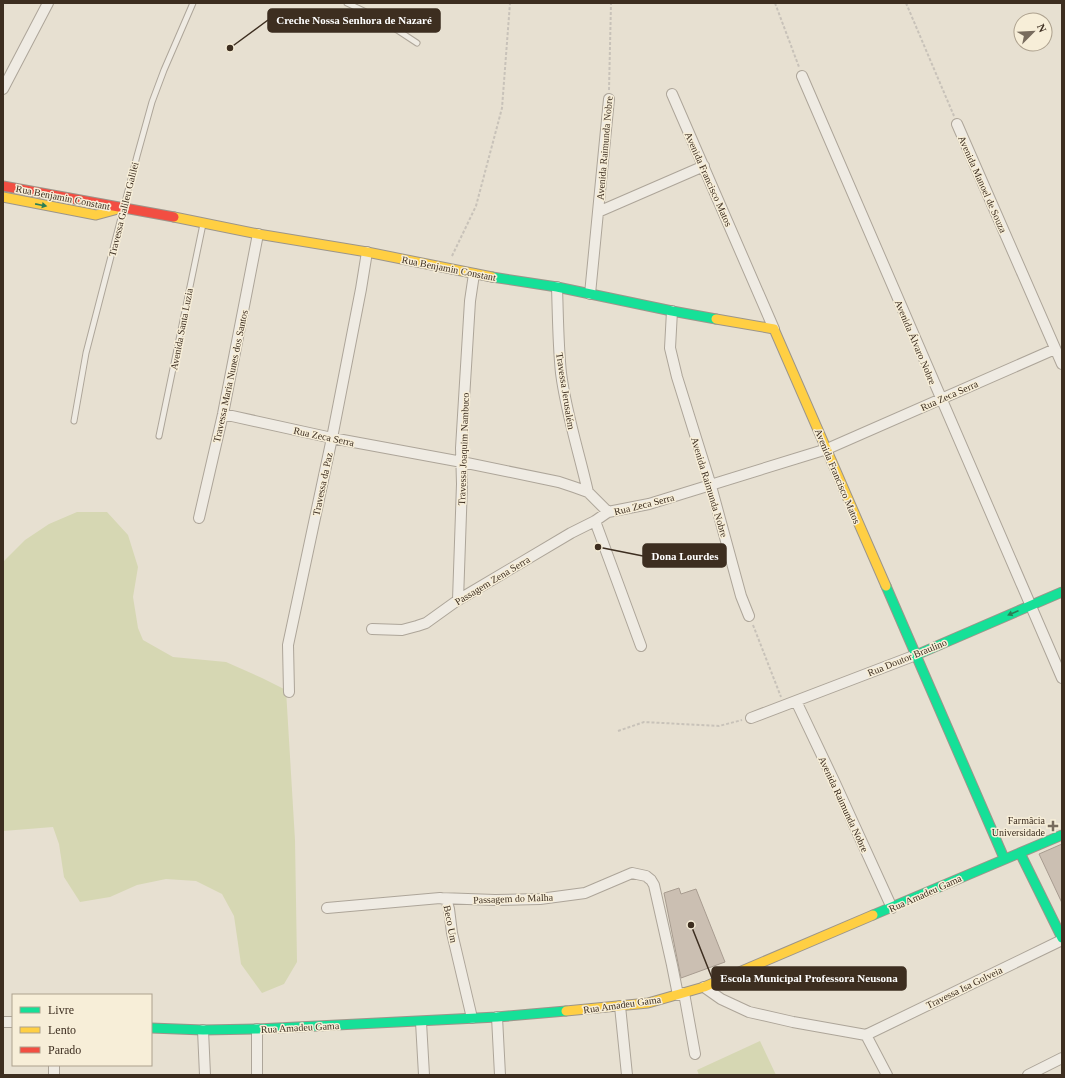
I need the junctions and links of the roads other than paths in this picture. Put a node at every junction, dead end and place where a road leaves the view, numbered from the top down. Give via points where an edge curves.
1 (48, 3) edge
2 (193, 3) edge
3 (347, 3) edge
4 (417, 43) dead end
5 (802, 76) road end
6 (3, 89) edge
7 (672, 94) dead end
8 (609, 99) road end
9 (957, 124) road end
10 (704, 166) junction
11 (3, 186) edge
12 (3, 197) edge
13 (123, 208) junction
14 (598, 212) junction
15 (203, 222) junction
16 (258, 234) junction
17 (367, 252) junction
18 (474, 274) junction
19 (557, 287) junction
20 (590, 294) junction
21 (672, 310) junction
22 (774, 330) junction
23 (1055, 349) junction
24 (1062, 364) edge
25 (941, 398) junction
26 (222, 414) junction
27 (74, 421) dead end
28 (159, 436) dead end
29 (332, 438) junction
30 (826, 450) junction
31 (462, 462) junction
32 (711, 486) junction
33 (588, 492) junction
34 (608, 512) junction
35 (199, 518) dead end
36 (594, 521) junction
37 (1062, 592) edge
38 (458, 600) junction
39 (1030, 605) junction
40 (749, 616) road end
41 (372, 629) dead end
42 (641, 646) dead end
43 (916, 655) junction
44 (1062, 678) edge
45 (288, 692) dead end
46 (796, 701) junction
47 (751, 718) road end
48 (1062, 835) edge
49 (1020, 853) junction
50 (1004, 858) junction
51 (440, 898) junction
52 (327, 908) dead end
53 (892, 908) junction
54 (1062, 939) edge
55 (704, 987) junction
56 (681, 994) junction
57 (620, 1006) junction
58 (497, 1017) junction
59 (472, 1018) junction
60 (421, 1022) junction
61 (152, 1028) edge
62 (257, 1029) junction
63 (203, 1030) junction
64 (866, 1034) junction
65 (695, 1054) dead end
66 (1062, 1058) edge
67 (205, 1075) edge
68 (257, 1075) edge
69 (424, 1075) edge
70 (500, 1075) edge
71 (627, 1075) edge
72 (887, 1075) edge
73 (1028, 1075) edge

1 - 6 street
2 - 13 lane, Travessa Galileu Galilei via 152,102
3 - 4 lane
5 - 25 street, Avenida Álvaro Nobre
7 - 10 street, Avenida Francisco Matos
8 - 14 street, Avenida Raimunda Nobre
9 - 23 street, Avenida Manoel de Souza
10 - 14 street
10 - 22 street, Avenida Francisco Matos
11 - 13 street, Rua Benjamin Constant
12 -> 13 street, Rua Benjamin Constant via 96,215
13 - 15 street, Rua Benjamin Constant
13 - 27 lane, Travessa Galileu Galilei via 86,353
14 - 20 street, Avenida Raimunda Nobre
15 - 16 street, Rua Benjamin Constant
15 - 28 lane, Avenida Santa Luzia
16 - 17 street, Rua Benjamin Constant
16 - 26 street, Travessa Maria Nunes dos Santos
17 - 18 street, Rua Benjamin Constant
17 - 29 street, Travessa da Paz
18 - 19 street, Rua Benjamin Constant
18 - 31 street, Travessa Joaquim Nambuco via 470,301
19 - 20 street, Rua Benjamin Constant
19 - 33 street, Travessa Jerusalém via 558,337 565,399
20 - 21 street, Rua Benjamin Constant
21 - 22 street, Rua Benjamin Constant
21 - 32 street, Avenida Raimunda Nobre via 671,355
22 - 30 street, Avenida Francisco Matos
23 - 24 street, Avenida Manoel de Souza
23 - 25 street, Rua Zeca Serra
25 - 30 street, Rua Zeca Serra
25 - 39 street, Avenida Álvaro Nobre
26 - 29 street, Rua Zeca Serra
26 - 35 street, Travessa Maria Nunes dos Santos
29 - 31 street, Rua Zeca Serra
29 - 45 street, Travessa da Paz via 288,645
30 - 32 street, Rua Zeca Serra
30 - 43 street, Avenida Francisco Matos
31 - 33 street, Rua Zeca Serra via 559,482
31 - 38 street, Travessa Joaquim Nambuco
32 - 34 street, Rua Zeca Serra via 650,504
32 - 40 street, Avenida Raimunda Nobre via 741,596
33 - 34 street, Rua Zeca Serra
34 - 36 street, Passagem Zena Serra
36 - 38 street, Passagem Zena Serra
36 - 42 street
37 - 39 street, Rua Doutor Braulino
38 - 41 street, Passagem Zena Serra via 426,623 402,630
39 -> 43 street, Rua Doutor Braulino
39 - 44 street, Avenida Álvaro Nobre
43 - 46 street, Rua Doutor Braulino
43 - 50 street, Avenida Francisco Matos
46 - 47 street, Rua Doutor Braulino
46 - 53 street, Avenida Raimunda Nobre
48 - 49 street, Rua Amadeu Gama
49 - 50 street, Rua Amadeu Gama
49 - 54 street
50 - 53 street, Rua Amadeu Gama
51 - 52 street, Beco Um
51 - 56 street, Passagem do Malha via 540,899 585,893 632,873 646,876 654,885
51 - 59 street, Beco Um via 445,899 449,908 452,933
53 - 55 street, Rua Amadeu Gama
54 - 64 street, Travessa Isa Golveia
55 - 56 street, Rua Amadeu Gama
55 - 64 street via 721,999 749,1012
56 - 57 street, Rua Amadeu Gama via 648,1003
56 - 65 street
57 - 58 street, Rua Amadeu Gama
57 - 71 street
58 - 59 street, Rua Amadeu Gama
58 - 70 street
59 - 60 street, Rua Amadeu Gama
60 - 62 street, Rua Amadeu Gama
60 - 69 street
61 - 63 street, Rua Amadeu Gama
62 - 63 street, Rua Amadeu Gama
62 - 68 street
63 - 67 street
64 - 72 street
66 - 73 street

